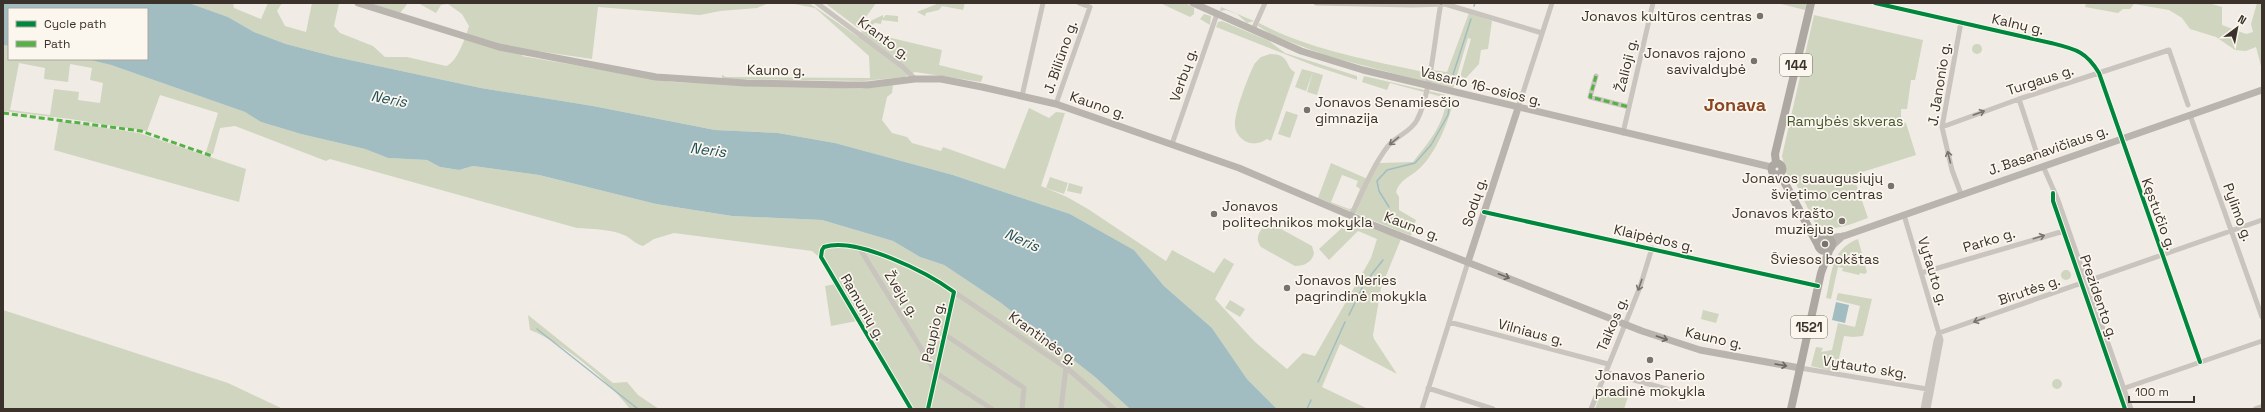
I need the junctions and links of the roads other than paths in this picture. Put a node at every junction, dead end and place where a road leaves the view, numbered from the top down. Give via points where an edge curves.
1 (358, 3) edge
2 (817, 3) edge
3 (1044, 3) edge
4 (1079, 3) edge
5 (1193, 3) edge
6 (1265, 3) edge
7 (1316, 3) edge
8 (1441, 3) edge
9 (1552, 3) edge
10 (1653, 3) edge
11 (1811, 3) edge
12 (1875, 3) edge
13 (1217, 14) junction
14 (1961, 22) junction
15 (1253, 30) junction
16 (1542, 33) junction
17 (2099, 73) junction
18 (1596, 76) dead end
19 (914, 79) junction
20 (1427, 86) junction
21 (2262, 90) edge
22 (1022, 96) junction
23 (2019, 99) junction
24 (1056, 104) junction
25 (2188, 105) dead end
26 (1629, 107) junction
27 (1518, 108) junction
28 (2190, 115) junction
29 (1942, 127) junction
30 (1622, 133) junction
31 (2121, 139) junction
32 (1172, 144) junction
33 (2037, 154) dead end
34 (1774, 165) junction
35 (2043, 166) junction
36 (2053, 193) junction
37 (1961, 194) junction
38 (1484, 212) junction
39 (1904, 215) junction
40 (1351, 216) junction
41 (2262, 220) edge
42 (1808, 226) junction
43 (2232, 230) junction
44 (2064, 231) junction
45 (1844, 236) junction
46 (1827, 237) junction
47 (1819, 247) junction
48 (1652, 248) junction
49 (1831, 248) junction
50 (860, 249) junction
51 (2162, 255) junction
52 (1468, 262) junction
53 (1821, 273) junction
54 (1921, 273) junction
55 (2084, 283) junction
56 (1818, 286) junction
57 (954, 292) junction
58 (2262, 317) edge
59 (1449, 322) junction
60 (1625, 325) junction
61 (944, 334) junction
62 (1939, 334) junction
63 (2262, 341) edge
64 (2200, 362) junction
65 (1608, 364) junction
66 (1066, 368) junction
67 (1800, 368) junction
68 (1605, 372) junction
69 (936, 373) junction
70 (1428, 388) junction
71 (1927, 389) junction
72 (2121, 389) junction
73 (1681, 393) dead end
74 (1104, 402) junction
75 (2262, 407) edge
76 (911, 409) edge
77 (928, 409) edge
78 (992, 409) edge
79 (1022, 409) edge
80 (1061, 409) edge
81 (1103, 409) edge
82 (1114, 409) edge
83 (1422, 409) edge
84 (1493, 409) edge
85 (1592, 409) edge
86 (1791, 409) edge
87 (1923, 409) edge
88 (1928, 409) edge
89 (2125, 409) edge
90 (2131, 409) edge
91 (2256, 409) edge

1 - 19 main road, Kauno g. via 499,48 656,77 746,83 848,85
2 - 19 street, Kranto g. via 903,67
3 - 22 street
4 - 24 street, J. Biliūno g. via 1090,7
5 - 13 main road, Vasario 16-osios g.
6 - 15 street
7 - 8 street
8 - 16 street
8 - 20 street
9 - 16 street, Sodų g.
10 - 26 street, Žalioji g.
11 - 34 main road, 144
12 - 14 street, Kalnų g.
13 - 15 main road, Vasario 16-osios g.
13 - 32 street, Verbų g.
14 - 17 street, Kalnų g. via 2072,48 2091,60
14 - 29 street, J. Janonio g.
15 - 20 main road, Vasario 16-osios g. via 1326,59
16 - 27 street, Sodų g.
17 - 23 street, Turgaus g.
17 - 25 street, Turgaus g. via 2169,50
17 - 31 street, Kęstučio g.
18 - 26 street via 1590,97
19 - 22 main road, Kauno g. via 956,81
20 - 27 main road, Vasario 16-osios g.
20 -> 40 street via 1417,120 1388,145 1373,169
21 - 28 main road, J. Basanavičiaus g.
22 - 24 main road, Kauno g.
29 -> 23 street, Turgaus g.
23 - 33 street
24 - 32 main road, Kauno g.
26 - 30 street, Žalioji g.
27 - 30 main road, Vasario 16-osios g.
27 - 38 main road, Sodų g.
28 - 31 main road, J. Basanavičiaus g.
28 - 43 street, Pylimo g.
37 -> 29 street, J. Janonio g. via 1952,170
30 - 34 main road, Vasario 16-osios g.
31 - 35 main road, J. Basanavičiaus g.
31 - 51 street, Kęstučio g.
32 - 40 main road, Kauno g. via 1246,171
34 - 42 main road via 1773,172 1780,174
35 - 36 street, Prezidento g.
35 - 37 main road, J. Basanavičiaus g.
36 - 44 street, Prezidento g. via 2053,201
36 - 55 street, Prezidento g. via 2058,200
37 - 39 main road, J. Basanavičiaus g.
38 - 48 street, Klaipėdos g.
38 - 52 main road, Sodų g.
39 - 45 main road, J. Basanavičiaus g.
39 - 54 street, Vytauto g.
40 - 52 main road, Kauno g.
41 - 43 street, Birutės g.
42 - 46 main road
42 - 47 main road
43 - 51 street, Birutės g.
43 - 58 street, Pylimo g.
54 -> 44 street, Parko g.
44 - 55 street, Prezidento g.
45 - 46 main road, J. Basanavičiaus g.
45 - 49 main road, J. Basanavičiaus g.
46 - 47 main road via 1820,239
46 - 49 main road via 1832,242
47 - 49 main road via 1824,252
47 - 53 main road, 1521
48 - 56 street, Klaipėdos g.
48 -> 60 street, Taikos g.
49 - 53 main road, 1521
50 - 57 street, Paupio g. via 899,261
50 - 69 street, Žvejų g.
50 - 76 street, Ramunių g. via 828,246 822,250 821,257
51 - 55 street, Birutės g.
51 - 64 street, Kęstučio g.
52 - 59 street, Sodų g.
52 -> 60 main road, Kauno g.
53 - 56 main road, 1521
54 - 62 street, Vytauto g.
55 -> 62 street, Birutės g.
55 - 72 street, Prezidento g.
56 - 67 main road, 1521
57 - 61 street, Paupio g.
57 - 66 street, Krantinės g.
59 - 65 street, Vilniaus g.
59 - 70 street, Sodų g.
60 - 65 street, Taikos g.
60 -> 67 main road, Kauno g. via 1700,350
61 - 69 street, Paupio g.
61 - 79 street via 1024,388
62 - 71 street
62 - 88 street, Vytauto g. via 1941,340
63 - 64 street
64 - 72 street
65 - 68 street, Taikos g.
66 - 74 street, Krantinės g.
66 - 80 street
67 - 71 street, Vytauto skg.
67 - 86 main road, 1521
68 - 73 street
68 - 85 street, Taikos g.
69 - 77 street, Paupio g.
69 - 78 street
70 - 83 street, Sodų g.
70 - 84 street
71 - 87 street
72 - 89 street, Prezidento g.
72 - 90 street, Prezidento g.
74 - 81 street
74 - 82 street, Krantinės g.
75 - 91 street

